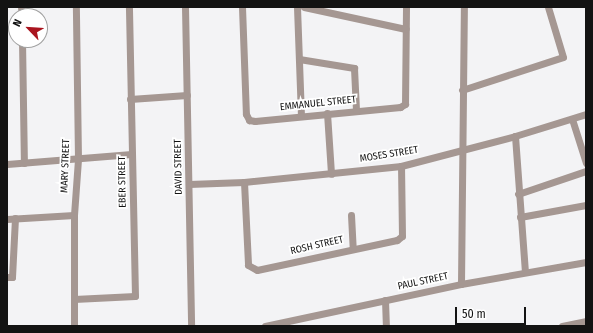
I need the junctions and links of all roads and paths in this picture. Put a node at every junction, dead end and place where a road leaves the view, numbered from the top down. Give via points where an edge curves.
1 (76, 7) edge
2 (129, 7) edge
3 (185, 7) edge
4 (242, 7) edge
5 (297, 7) edge
6 (304, 7) edge
7 (406, 7) edge
8 (464, 7) edge
9 (548, 7) edge
10 (406, 29) junction
11 (22, 48) edge
12 (299, 59) junction
13 (462, 90) junction
14 (187, 95) junction
15 (130, 99) junction
16 (356, 110) junction
17 (327, 113) junction
18 (586, 114) edge
19 (301, 116) junction
20 (572, 120) junction
21 (515, 136) junction
22 (462, 151) junction
23 (132, 154) junction
24 (78, 159) junction
25 (24, 163) junction
26 (586, 163) edge
27 (7, 164) edge
28 (401, 166) junction
29 (586, 172) edge
30 (331, 174) junction
31 (244, 182) junction
32 (189, 184) junction
33 (518, 194) junction
34 (586, 206) edge
35 (74, 215) junction
36 (351, 215) dead end
37 (520, 217) junction
38 (11, 219) edge
39 (353, 248) junction
40 (586, 262) edge
41 (525, 272) junction
42 (7, 277) edge
43 (461, 284) junction
44 (74, 299) junction
45 (385, 300) junction
46 (586, 321) edge
47 (74, 326) edge
48 (191, 326) edge
49 (265, 326) edge
50 (386, 326) edge
51 (562, 326) edge

1 - 24 street, MARY STREET
2 - 15 street, EBER STREET
3 - 14 street, DAVID STREET
4 - 19 street, EMMANUEL STREET via 246,114 249,120
5 - 12 street
6 - 10 street
7 - 10 street, EMMANUEL STREET
8 - 13 street
9 - 13 street via 563,57
10 - 16 street, EMMANUEL STREET via 405,104 400,107
11 - 25 street
12 - 16 street via 350,65 354,68
12 - 19 street
13 - 22 street
14 - 15 street
14 - 32 street, DAVID STREET
15 - 23 street, EBER STREET
16 - 17 street, EMMANUEL STREET
17 - 19 street, EMMANUEL STREET
17 - 30 street
18 - 20 street, MOSES STREET
20 - 21 street, MOSES STREET
20 - 26 street
21 - 22 street, MOSES STREET
21 - 33 street
22 - 28 street, MOSES STREET
22 - 43 street
23 - 24 street
23 - 44 street, EBER STREET via 135,296
24 - 25 street
24 - 35 street, MARY STREET
25 - 27 street
28 - 30 street, MOSES STREET
28 - 39 street, ROSH STREET via 402,236 397,240
29 - 33 street
30 - 31 street, MOSES STREET
31 - 32 street, MOSES STREET
31 - 39 street, ROSH STREET via 248,265 251,269 257,270
32 - 48 street, DAVID STREET
33 - 37 street
34 - 37 street
35 - 38 street
35 - 44 street, MARY STREET
36 - 39 street
37 - 41 street
38 - 42 street via 12,277
40 - 41 street, PAUL STREET
41 - 43 street, PAUL STREET
43 - 45 street, PAUL STREET
44 - 47 street, MARY STREET
45 - 49 street, PAUL STREET
45 - 50 street
46 - 51 street

